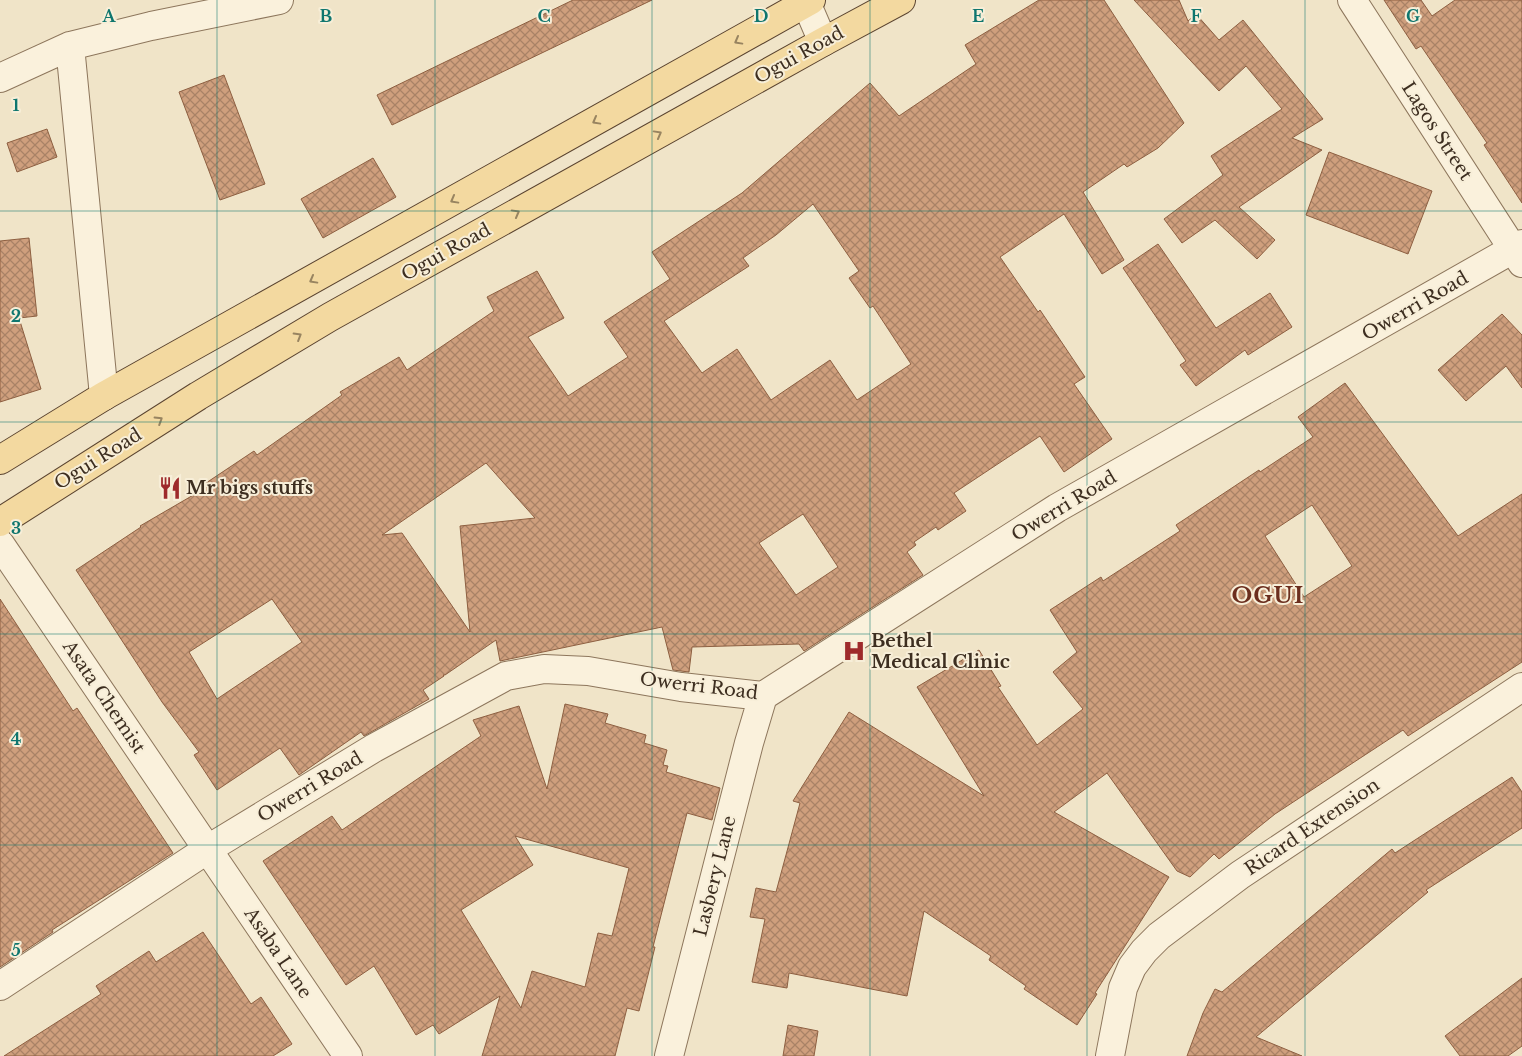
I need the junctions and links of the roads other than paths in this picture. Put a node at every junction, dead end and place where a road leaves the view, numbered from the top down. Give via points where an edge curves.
1 (280, 0) edge
2 (901, 0) edge
3 (1352, 0) edge
4 (807, 1) edge
5 (823, 42) junction
6 (70, 46) junction
7 (0, 78) edge
8 (1519, 252) edge
9 (104, 396) junction
10 (0, 460) edge
11 (0, 522) edge
12 (0, 544) edge
13 (1522, 687) edge
14 (763, 696) junction
15 (208, 849) junction
16 (0, 986) edge
17 (348, 1056) edge
18 (669, 1056) edge
19 (1110, 1056) edge

1 - 6 street
2 - 5 main road, Ogui Road
3 - 8 street, Lagos Street
4 - 5 street
4 -> 9 main road
11 -> 5 main road, Ogui Road via 198,396 330,317
6 - 7 street
6 - 9 street
8 - 14 street, Owerri Road via 1057,508
9 - 10 main road
12 - 15 street, Asata Chemist
13 - 19 street, Ricard Extension via 1240,875 1159,936 1132,967 1123,988
14 - 15 street, Owerri Road via 681,687 588,671 544,669 506,676 374,748
14 - 18 street, Lasbery Lane
15 - 16 street, Owerri Road
15 - 17 street, Asaba Lane

